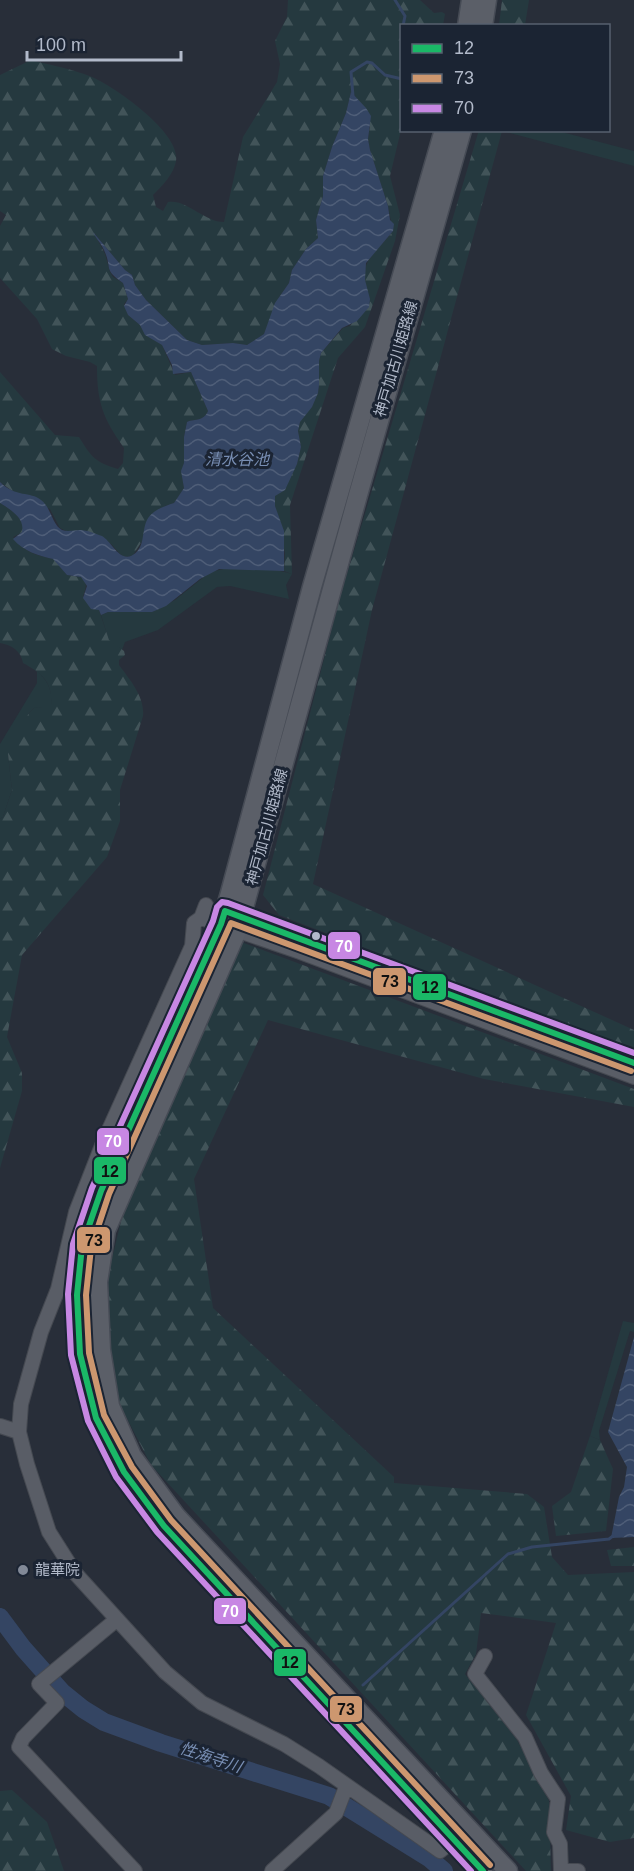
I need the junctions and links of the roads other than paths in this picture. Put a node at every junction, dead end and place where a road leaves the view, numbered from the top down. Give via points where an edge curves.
1 (471, 0) edge
2 (487, 0) edge
3 (467, 24) edge
4 (483, 24) edge
5 (443, 132) edge
6 (461, 132) edge
7 (231, 920) junction
8 (634, 1062) edge
9 (634, 1077) edge
10 (0, 1426) edge
11 (19, 1432) junction
12 (116, 1620) junction
13 (485, 1656) dead end
14 (345, 1790) junction
15 (454, 1840) junction
16 (135, 1871) edge
17 (272, 1871) edge
18 (483, 1871) edge
19 (508, 1871) edge
20 (562, 1871) edge
21 (578, 1871) edge

1 - 3 main road
2 - 4 main road
5 - 7 main road, 神戸加古川姫路線 via 312,587
6 - 7 main road, 神戸加古川姫路線
7 - 8 street
7 - 9 street
7 - 11 street via 203,911 194,923 192,946 76,1212 58,1289 31,1363
7 - 15 main road, 神戸加古川姫路線 via 101,1191 82,1246 77,1295 80,1354 96,1418 124,1472 164,1526
7 - 19 main road, 神戸加古川姫路線 via 106,1230 98,1282 100,1350 110,1406 132,1456 176,1516
10 - 11 street
11 - 12 street via 49,1532 75,1573
12 - 14 street via 202,1703 284,1744 319,1766
12 - 16 street via 39,1684 57,1703 19,1747
13 - 20 street via 475,1674 525,1737 558,1799 554,1832 560,1844
14 - 15 street via 440,1851
14 - 17 street via 336,1813
15 - 18 main road, 神戸加古川姫路線
20 - 21 street

